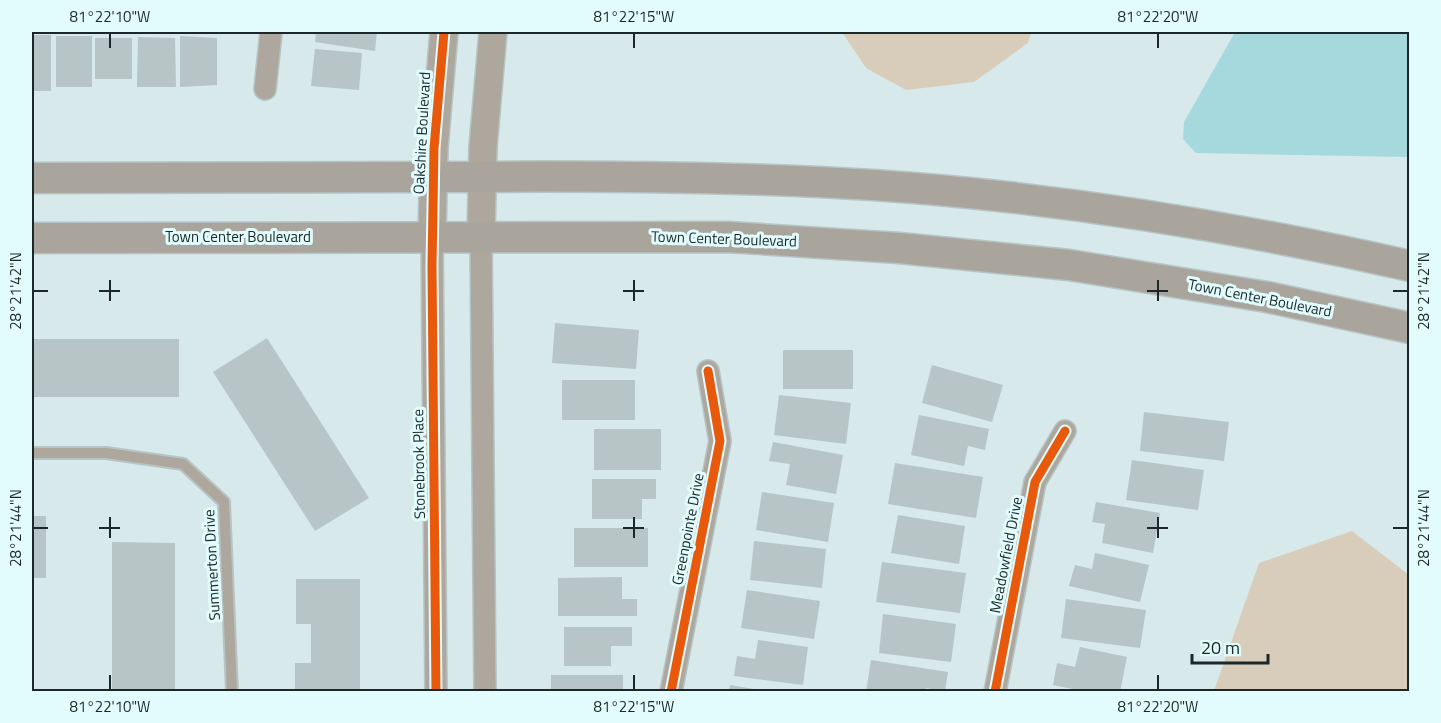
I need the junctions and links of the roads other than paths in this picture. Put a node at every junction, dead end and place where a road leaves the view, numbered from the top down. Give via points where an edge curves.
1 (271, 32) edge
2 (444, 32) edge
3 (493, 32) edge
4 (265, 89) dead end
5 (434, 177) junction
6 (482, 177) junction
7 (32, 178) edge
8 (432, 237) junction
9 (481, 237) junction
10 (32, 238) edge
11 (1410, 266) edge
12 (1409, 327) edge
13 (708, 372) dead end
14 (1065, 431) dead end
15 (32, 453) edge
16 (232, 692) edge
17 (436, 692) edge
18 (485, 692) edge
19 (671, 692) edge
20 (995, 692) edge

1 - 4 street
2 - 5 street, Oakshire Boulevard
3 - 6 street
5 - 6 main road
5 - 7 main road
5 - 8 street, Oakshire Boulevard
6 - 9 street
6 - 11 main road via 736,178 1009,197 1163,218
8 - 9 main road, Town Center Boulevard
8 - 10 main road, Town Center Boulevard
8 - 17 street, Stonebrook Place
9 - 12 main road, Town Center Boulevard via 728,237 899,248 1069,265 1267,297
9 - 18 street
13 - 19 street, Greenpointe Drive via 720,441
14 - 20 street, Meadowfield Drive via 1035,482
15 - 16 lane, Summerton Drive via 106,453 183,464 224,502

